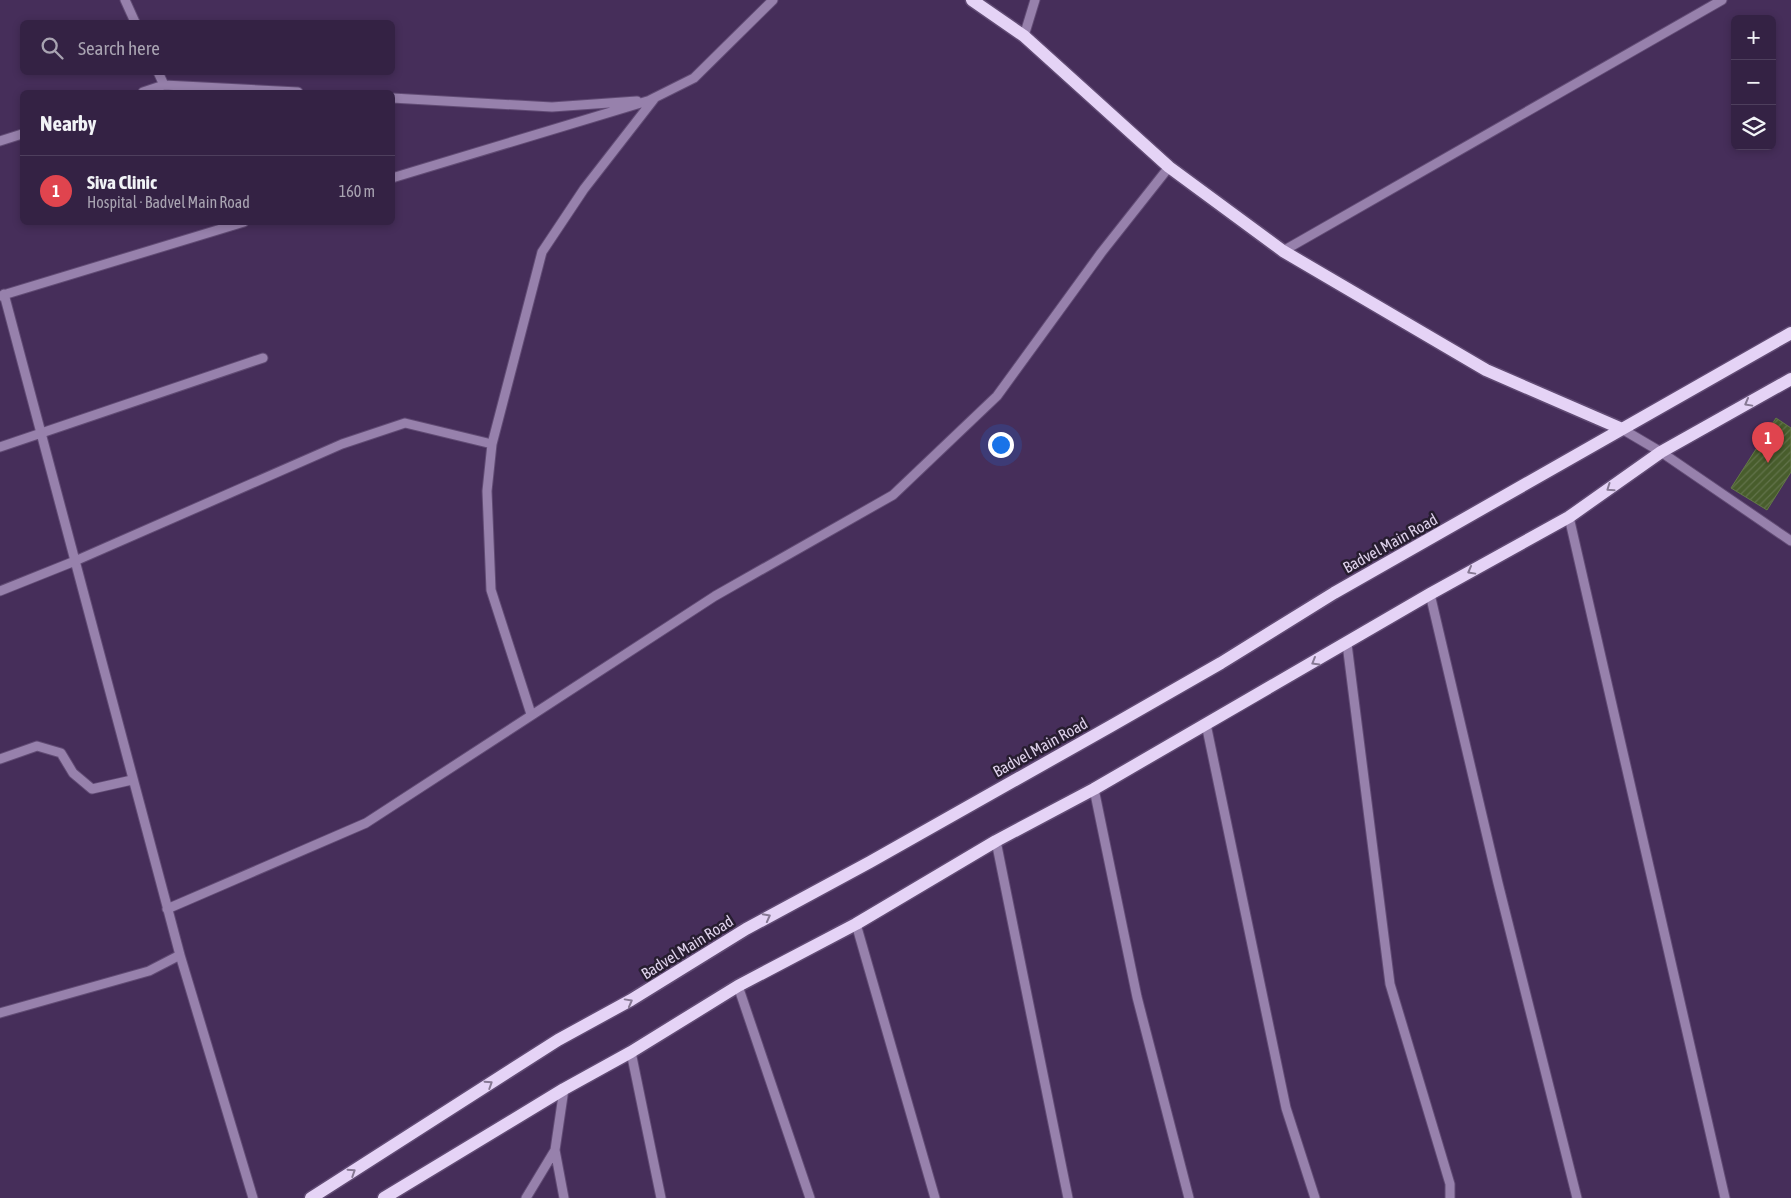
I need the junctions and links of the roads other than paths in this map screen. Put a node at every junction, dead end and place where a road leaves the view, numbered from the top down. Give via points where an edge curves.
1 (125, 0) edge
2 (773, 0) edge
3 (972, 0) edge
4 (1035, 0) edge
5 (1722, 0) edge
6 (134, 20) edge
7 (1024, 36) junction
8 (159, 75) edge
9 (164, 85) junction
10 (149, 90) edge
11 (260, 90) edge
12 (395, 98) edge
13 (654, 99) junction
14 (20, 135) edge
15 (0, 141) edge
16 (1169, 167) junction
17 (395, 177) edge
18 (234, 225) edge
19 (1283, 251) junction
20 (2, 295) edge
21 (1791, 333) edge
22 (263, 358) dead end
23 (1791, 379) edge
24 (1622, 429) junction
25 (41, 432) junction
26 (492, 444) junction
27 (0, 447) edge
28 (1661, 452) junction
29 (1569, 517) junction
30 (1791, 541) edge
31 (75, 561) junction
32 (0, 591) edge
33 (1430, 594) junction
34 (1347, 644) junction
35 (531, 714) junction
36 (1206, 724) junction
37 (0, 759) edge
38 (132, 780) junction
39 (1094, 789) junction
40 (996, 841) junction
41 (167, 909) junction
42 (856, 924) junction
43 (180, 955) junction
44 (738, 986) junction
45 (0, 1013) edge
46 (631, 1052) junction
47 (564, 1089) junction
48 (555, 1150) junction
49 (253, 1198) edge
50 (311, 1198) edge
51 (384, 1198) edge
52 (526, 1198) edge
53 (564, 1198) edge
54 (661, 1198) edge
55 (810, 1198) edge
56 (935, 1198) edge
57 (1068, 1198) edge
58 (1189, 1198) edge
59 (1315, 1198) edge
60 (1450, 1198) edge
61 (1578, 1198) edge
62 (1725, 1198) edge

1 - 6 street
2 - 13 street via 694,78
3 - 7 main road
4 - 7 street
5 - 19 street
7 - 16 main road
8 - 9 street
9 - 10 street
9 - 11 street
12 - 13 street via 552,107
13 - 17 street
13 - 26 street via 584,189 542,252
14 - 15 street
16 - 19 main road
16 - 35 street via 1101,253 997,396 893,495 715,596
18 - 20 street
19 - 24 main road via 1486,370
20 - 25 street
21 - 24 main road, Badvel Main Road
22 - 25 street
23 -> 28 main road
24 - 28 street
50 -> 24 main road, Badvel Main Road via 558,1040 631,1000 746,929 1111,726 1334,593
25 - 27 street
25 - 31 street
26 - 31 street via 405,423 342,444
26 - 35 street via 487,491 491,590
28 -> 29 main road
28 - 30 street
29 -> 33 main road
29 - 62 street
31 - 32 street
31 - 38 street
33 - 34 main road
33 - 61 street
34 -> 36 main road
34 - 60 street via 1390,984 1450,1184
35 - 41 street via 366,823
36 - 39 main road
36 - 59 street via 1286,1108
37 - 38 street via 36,746 61,752 73,773 92,789
38 - 41 street
39 - 40 main road
39 - 58 street via 1137,996
40 - 42 main road
40 - 57 street
41 - 43 street
42 - 44 main road
42 - 56 street
43 - 45 street via 149,971
43 - 49 street
44 - 46 main road
44 - 55 street
46 - 47 main road
46 - 54 street
47 - 48 street
47 - 51 main road
48 - 52 street
48 - 53 street

